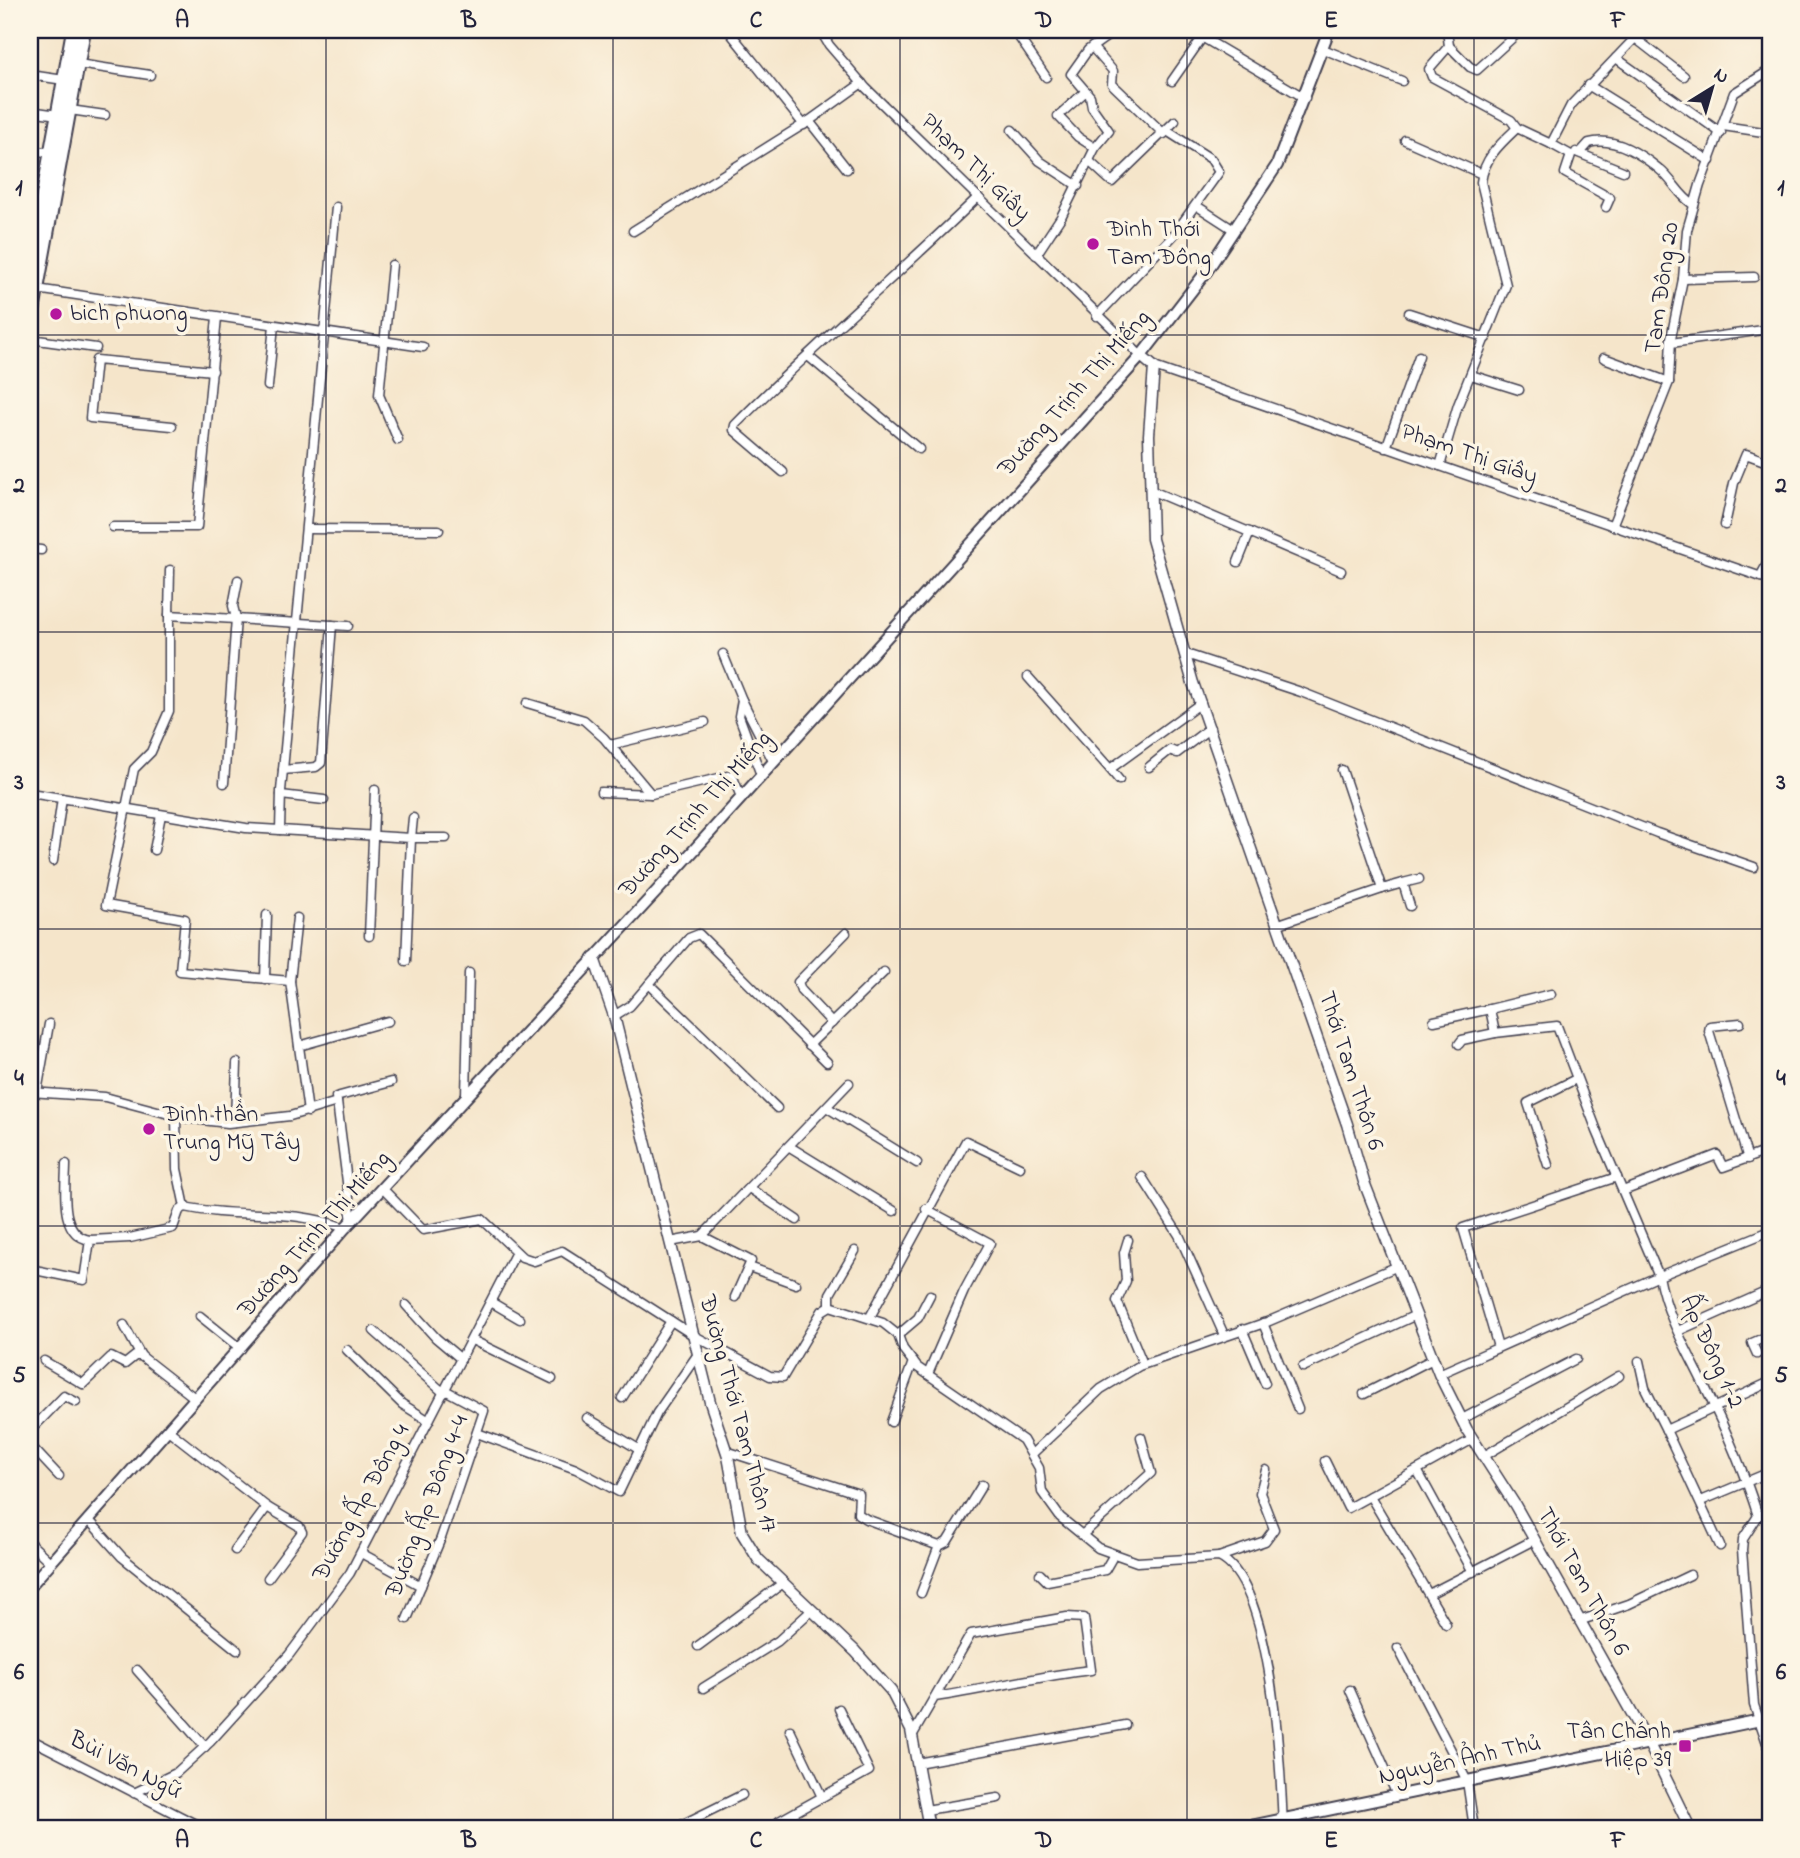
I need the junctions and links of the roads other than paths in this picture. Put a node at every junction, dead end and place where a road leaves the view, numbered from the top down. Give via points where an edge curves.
1 (73, 30) edge
2 (84, 30) edge
3 (728, 30) edge
4 (820, 30) edge
5 (1014, 30) edge
6 (1116, 30) edge
7 (1190, 30) edge
8 (1329, 30) edge
9 (1447, 30) edge
10 (1521, 30) edge
11 (1636, 34) edge
12 (1202, 38) junction
13 (1448, 46) junction
14 (1092, 47) junction
15 (1323, 49) junction
16 (1616, 58) junction
17 (78, 64) junction
18 (1770, 70) edge
19 (30, 75) edge
20 (150, 75) dead end
21 (1045, 76) dead end
22 (1685, 76) dead end
23 (64, 80) junction
24 (1172, 81) dead end
25 (1402, 81) dead end
26 (862, 83) junction
27 (1588, 85) junction
28 (1086, 91) junction
29 (1305, 98) junction
30 (30, 111) edge
31 (64, 112) junction
32 (105, 116) dead end
33 (1175, 121) dead end
34 (806, 123) junction
35 (1517, 128) junction
36 (1722, 130) junction
37 (1012, 131) dead end
38 (1165, 132) junction
39 (1770, 133) edge
40 (1405, 140) dead end
41 (1551, 144) junction
42 (1095, 148) junction
43 (30, 151) edge
44 (51, 152) junction
45 (1575, 154) junction
46 (1710, 160) junction
47 (1089, 161) junction
48 (847, 169) dead end
49 (1623, 171) dead end
50 (1482, 174) junction
51 (1078, 186) junction
52 (978, 197) junction
53 (1694, 205) junction
54 (1197, 206) junction
55 (336, 207) dead end
56 (1606, 207) dead end
57 (1234, 230) junction
58 (633, 231) dead end
59 (1036, 255) junction
60 (392, 265) dead end
61 (30, 266) edge
62 (1754, 277) dead end
63 (1683, 279) junction
64 (33, 289) edge
65 (1409, 313) dead end
66 (1097, 316) junction
67 (217, 317) junction
68 (30, 323) edge
69 (274, 325) junction
70 (1770, 329) edge
71 (324, 332) junction
72 (1486, 338) junction
73 (30, 339) edge
74 (384, 341) junction
75 (1671, 343) junction
76 (419, 346) dead end
77 (96, 348) dead end
78 (808, 355) junction
79 (1141, 356) junction
80 (1419, 356) dead end
81 (1604, 359) dead end
82 (1154, 367) junction
83 (213, 371) junction
84 (1471, 375) junction
85 (1669, 382) junction
86 (268, 386) dead end
87 (1519, 390) dead end
88 (172, 426) dead end
89 (398, 440) dead end
90 (1386, 448) junction
91 (919, 449) dead end
92 (1770, 463) edge
93 (1440, 466) junction
94 (783, 472) dead end
95 (1150, 490) junction
96 (1725, 525) dead end
97 (1612, 526) junction
98 (113, 527) dead end
99 (307, 528) junction
100 (439, 530) dead end
101 (1250, 532) junction
102 (30, 549) edge
103 (41, 550) dead end
104 (1770, 559) edge
105 (1238, 562) dead end
106 (170, 570) dead end
107 (1341, 572) dead end
108 (1760, 577) junction
109 (238, 580) dead end
110 (1770, 580) edge
111 (169, 615) junction
112 (236, 618) junction
113 (298, 621) junction
114 (332, 625) junction
115 (348, 626) dead end
116 (723, 654) dead end
117 (1186, 654) junction
118 (1028, 677) dead end
119 (742, 700) junction
120 (527, 703) dead end
121 (1201, 703) junction
122 (705, 722) dead end
123 (1210, 728) junction
124 (610, 745) junction
125 (773, 761) junction
126 (1149, 767) dead end
127 (1110, 769) junction
128 (283, 770) junction
129 (1342, 771) dead end
130 (761, 775) junction
131 (1119, 780) dead end
132 (224, 783) dead end
133 (375, 790) dead end
134 (601, 792) dead end
135 (30, 793) edge
136 (651, 793) junction
137 (281, 794) junction
138 (741, 797) junction
139 (62, 799) junction
140 (324, 800) dead end
141 (124, 809) junction
142 (161, 814) junction
143 (413, 818) dead end
144 (280, 830) junction
145 (373, 835) junction
146 (411, 838) junction
147 (446, 838) dead end
148 (154, 850) dead end
149 (52, 861) dead end
150 (1754, 867) dead end
151 (1419, 879) dead end
152 (1403, 883) junction
153 (1382, 889) junction
154 (1410, 906) dead end
155 (267, 915) dead end
156 (297, 918) dead end
157 (1279, 924) junction
158 (846, 933) dead end
159 (369, 936) dead end
160 (594, 958) junction
161 (406, 961) dead end
162 (884, 972) dead end
163 (469, 973) dead end
164 (265, 979) junction
165 (290, 981) junction
166 (649, 984) junction
167 (1550, 994) dead end
168 (1490, 1009) junction
169 (614, 1016) junction
170 (388, 1021) dead end
171 (1434, 1021) dead end
172 (832, 1023) junction
173 (1740, 1023) dead end
174 (49, 1024) dead end
175 (1495, 1033) junction
176 (1459, 1044) dead end
177 (299, 1045) junction
178 (810, 1045) junction
179 (827, 1062) dead end
180 (237, 1063) dead end
181 (1576, 1079) junction
182 (391, 1082) dead end
183 (849, 1083) dead end
184 (34, 1092) edge
185 (466, 1096) junction
186 (337, 1102) junction
187 (777, 1108) dead end
188 (828, 1108) junction
189 (308, 1112) junction
190 (176, 1116) junction
191 (235, 1122) junction
192 (790, 1147) junction
193 (1770, 1150) edge
194 (1748, 1158) junction
195 (917, 1163) dead end
196 (66, 1164) dead end
197 (1548, 1165) dead end
198 (1020, 1167) dead end
199 (1142, 1177) dead end
200 (1617, 1177) junction
201 (382, 1188) junction
202 (749, 1188) junction
203 (1623, 1191) junction
204 (185, 1207) junction
205 (926, 1209) junction
206 (894, 1211) dead end
207 (797, 1220) dead end
208 (349, 1225) junction
209 (1770, 1231) edge
210 (702, 1236) junction
211 (89, 1240) junction
212 (1128, 1240) dead end
213 (670, 1242) junction
214 (855, 1251) dead end
215 (516, 1252) junction
216 (1398, 1266) junction
217 (749, 1267) junction
218 (30, 1269) edge
219 (1659, 1276) junction
220 (796, 1284) dead end
221 (1770, 1290) edge
222 (930, 1295) dead end
223 (735, 1297) dead end
224 (491, 1302) junction
225 (406, 1305) dead end
226 (830, 1306) junction
227 (1416, 1315) junction
228 (200, 1316) dead end
229 (870, 1317) junction
230 (520, 1320) dead end
231 (671, 1321) junction
232 (1263, 1323) junction
233 (124, 1325) dead end
234 (1242, 1329) junction
235 (374, 1331) dead end
236 (1678, 1331) junction
237 (693, 1335) junction
238 (898, 1335) junction
239 (1224, 1335) junction
240 (1770, 1335) edge
241 (471, 1340) junction
242 (1498, 1347) junction
243 (241, 1349) junction
244 (347, 1350) dead end
245 (698, 1354) junction
246 (1757, 1354) dead end
247 (141, 1356) junction
248 (461, 1359) junction
249 (1433, 1359) junction
250 (1576, 1359) dead end
251 (44, 1361) dead end
252 (913, 1362) junction
253 (1639, 1362) dead end
254 (1143, 1364) junction
255 (1303, 1367) dead end
256 (928, 1374) junction
257 (1440, 1374) junction
258 (1619, 1377) dead end
259 (552, 1379) dead end
260 (1770, 1382) edge
261 (1265, 1383) dead end
262 (444, 1392) junction
263 (1364, 1394) dead end
264 (622, 1398) dead end
265 (196, 1399) junction
266 (76, 1402) dead end
267 (1715, 1406) junction
268 (1298, 1409) dead end
269 (587, 1419) dead end
270 (1462, 1419) junction
271 (429, 1421) junction
272 (891, 1422) dead end
273 (168, 1430) junction
274 (1666, 1430) junction
275 (30, 1431) edge
276 (477, 1433) junction
277 (1141, 1437) dead end
278 (1474, 1439) junction
279 (30, 1445) edge
280 (640, 1450) junction
281 (726, 1451) junction
282 (1033, 1453) junction
283 (1484, 1457) junction
284 (1325, 1461) dead end
285 (1266, 1470) dead end
286 (1416, 1470) junction
287 (1770, 1472) edge
288 (59, 1476) dead end
289 (1746, 1482) junction
290 (982, 1485) dead end
291 (1370, 1496) junction
292 (1701, 1502) junction
293 (267, 1507) junction
294 (1770, 1511) edge
295 (1758, 1516) junction
296 (88, 1519) junction
297 (1082, 1535) junction
298 (1534, 1541) junction
299 (30, 1543) edge
300 (939, 1546) junction
301 (1720, 1546) dead end
302 (235, 1550) dead end
303 (361, 1553) junction
304 (1113, 1556) junction
305 (1219, 1557) junction
306 (50, 1562) junction
307 (1473, 1572) junction
308 (1040, 1574) dead end
309 (1690, 1575) dead end
310 (268, 1578) dead end
311 (783, 1583) junction
312 (30, 1586) edge
313 (421, 1586) junction
314 (921, 1593) dead end
315 (1429, 1594) junction
316 (812, 1610) junction
317 (407, 1619) dead end
318 (1579, 1621) junction
319 (1446, 1624) dead end
320 (698, 1646) dead end
321 (1398, 1648) dead end
322 (237, 1650) dead end
323 (137, 1670) dead end
324 (703, 1688) dead end
325 (1350, 1690) dead end
326 (935, 1697) junction
327 (839, 1709) dead end
328 (1770, 1718) edge
329 (1757, 1721) junction
330 (1125, 1725) dead end
331 (790, 1730) dead end
332 (912, 1736) junction
333 (30, 1739) edge
334 (1648, 1742) junction
335 (205, 1747) junction
336 (1770, 1752) edge
337 (917, 1763) junction
338 (1466, 1781) junction
339 (134, 1793) junction
340 (742, 1795) dead end
341 (1397, 1796) junction
342 (822, 1797) junction
343 (998, 1798) dead end
344 (926, 1810) junction
345 (183, 1818) junction
346 (30, 1820) edge
347 (1283, 1824) edge
348 (35, 1828) edge
349 (178, 1828) edge
350 (203, 1828) edge
351 (675, 1828) edge
352 (782, 1828) edge
353 (929, 1828) edge
354 (1241, 1828) edge
355 (1474, 1828) edge
356 (1690, 1828) edge

1 - 23 main road
2 - 17 main road
3 - 34 street
4 - 26 street, Phạm Thị Giây
5 - 21 street
6 - 14 street
7 - 12 street
8 - 15 main road, Đường Trịnh Thị Miếng
9 - 13 street
10 - 13 street via 1477,69
11 - 16 street
11 - 22 street
12 - 24 street
12 - 29 street
13 - 35 street via 1429,69 1432,77 1511,120
14 - 28 street via 1071,74
14 - 38 street via 1113,71 1112,84
15 - 25 street
15 - 29 main road, Đường Trịnh Thị Miếng
16 - 27 street
16 - 36 street
17 - 20 street
17 - 31 main road
18 - 36 street, Tam Đông 20 via 1734,93
19 - 23 street
23 - 31 main road
26 - 34 street
26 - 52 street, Phạm Thị Giây
27 - 41 street via 1571,105
27 - 46 street
28 - 42 street via 1110,131
28 - 42 street via 1058,116
29 - 57 main road, Đường Trịnh Thị Miếng via 1277,165
30 - 31 street
31 - 32 street
31 - 44 main road
31 - 64 main road
33 - 38 street
34 - 48 street
34 - 58 street
35 - 41 street
35 - 50 street via 1494,150
36 - 39 street
36 - 46 street, Tam Đông 20
37 - 51 street via 1040,161
38 - 47 street via 1112,182
38 - 54 street via 1211,159 1219,169
40 - 50 street
41 - 45 street
42 - 47 street
43 - 44 street
44 - 61 main road
45 - 49 street
45 - 53 street via 1589,143 1612,141 1661,170
45 - 56 street via 1565,173 1609,198
46 - 53 street, Tam Đông 20
47 - 51 street
50 - 72 street via 1506,285
51 - 59 street
52 - 59 street, Phạm Thị Giây
52 - 78 street
53 - 63 street, Tam Đông 20
54 - 57 street
54 - 66 street via 1136,279
55 - 71 street
57 - 79 main road, Đường Trịnh Thị Miếng
59 - 66 street, Phạm Thị Giây
60 - 74 street
62 - 63 street
63 - 75 street, Tam Đông 20
64 - 67 street
64 - 68 main road
65 - 72 street
66 - 79 street, Phạm Thị Giây
67 - 69 street
67 - 83 street
69 - 71 street
69 - 86 street
70 - 75 street
71 - 74 street
71 - 99 street
72 - 84 street
73 - 77 street
74 - 76 street
74 - 89 street via 379,395
75 - 85 street, Tam Đông 20
78 - 91 street
78 - 94 street via 733,427
79 - 82 street
79 - 125 main road, Đường Trịnh Thị Miếng
80 - 90 street
81 - 85 street
82 - 90 street, Phạm Thị Giây
82 - 95 street, Thới Tam Thôn 6
83 - 88 street via 96,360 90,418
83 - 98 street via 197,527
84 - 87 street
84 - 93 street
85 - 97 street, Tam Đông 20
90 - 93 street, Phạm Thị Giây
92 - 96 street via 1746,454
93 - 97 street, Phạm Thị Giây
95 - 101 street
95 - 117 street, Thới Tam Thôn 6 via 1152,539
97 - 108 street, Phạm Thị Giây
99 - 100 street
99 - 113 street
101 - 105 street
101 - 107 street
102 - 103 street
104 - 108 street
106 - 111 street
108 - 110 street, Phạm Thị Giây
109 - 112 street via 233,606
111 - 112 street
111 - 141 street via 169,711 151,752 134,769
112 - 113 street
112 - 132 street
113 - 114 street
113 - 128 street
114 - 115 street
114 - 128 street via 321,763
116 - 119 street
117 - 121 street, Thới Tam Thôn 6
117 - 150 street via 1301,692
118 - 127 street
119 - 125 street
119 - 130 street via 739,716
120 - 124 street via 583,720
121 - 123 street, Thới Tam Thôn 6
121 - 127 street
122 - 124 street
123 - 126 street
123 - 157 street, Thới Tam Thôn 6
124 - 136 street
125 - 130 main road, Đường Trịnh Thị Miếng
127 - 131 street
128 - 137 street
129 - 153 street
130 - 138 main road, Đường Trịnh Thị Miếng
133 - 145 street
134 - 136 street
135 - 139 street
136 - 138 street via 732,775
137 - 140 street
137 - 144 street
138 - 160 main road, Đường Trịnh Thị Miếng
139 - 141 street
139 - 149 street
141 - 142 street
141 - 164 street via 106,905 185,919 180,971
142 - 144 street
142 - 148 street
143 - 146 street
144 - 145 street
145 - 146 street
145 - 159 street
146 - 147 street
146 - 161 street
151 - 152 street
152 - 153 street
152 - 154 street
153 - 157 street
155 - 164 street
156 - 165 street
157 - 216 street, Thới Tam Thôn 6 via 1364,1182
158 - 172 street via 798,982
160 - 169 street, Đường Thới Tam Thôn 17
160 - 185 main road, Đường Trịnh Thị Miếng
162 - 172 street
163 - 185 street
164 - 165 street
165 - 177 street
166 - 169 street
166 - 178 street via 689,938 699,934
166 - 187 street
167 - 168 street
168 - 171 street
168 - 175 street
169 - 213 street, Đường Thới Tam Thôn 17
170 - 177 street
172 - 178 street
173 - 194 street via 1710,1027 1709,1031
174 - 184 street
175 - 176 street
175 - 181 street via 1557,1026
177 - 189 street
178 - 179 street
180 - 191 street
181 - 197 street via 1528,1103
181 - 200 street
182 - 186 street via 337,1097
183 - 188 street
184 - 190 street via 105,1097
185 - 201 main road, Đường Trịnh Thị Miếng
186 - 189 street
186 - 208 street
188 - 192 street
188 - 195 street
189 - 191 street
190 - 191 street
190 - 204 street via 177,1169
192 - 202 street
192 - 206 street
193 - 194 street
194 - 203 street via 1724,1167 1717,1155
196 - 211 street via 65,1210 74,1233
198 - 205 street via 966,1141
199 - 239 street via 1179,1235
200 - 203 street
200 - 242 street via 1463,1228
201 - 208 main road, Đường Trịnh Thị Miếng
201 - 215 street via 423,1230 482,1219
202 - 207 street
202 - 210 street
203 - 219 street
204 - 208 street via 292,1214
204 - 211 street via 173,1228 130,1238
205 - 229 street
205 - 256 street via 990,1243
208 - 243 main road, Đường Trịnh Thị Miếng
209 - 219 street, Ấp Đông 1-2
210 - 213 street
210 - 217 street via 751,1261
211 - 218 street via 88,1280
212 - 254 street via 1126,1281 1117,1301
213 - 237 street, Đường Thới Tam Thôn 17
214 - 226 street via 830,1294
215 - 224 street, Đường Ấp Đông 4
215 - 231 street via 534,1261 562,1251
216 - 227 street, Thới Tam Thôn 6
216 - 232 street
217 - 220 street
217 - 223 street
219 - 236 street, Ấp Đông 1-2
219 - 242 street
221 - 236 street
222 - 238 street via 918,1318
224 - 230 street
224 - 241 street, Đường Ấp Đông 4
225 - 248 street
226 - 229 street
226 - 237 street via 822,1311 783,1377 770,1376
227 - 249 street, Thới Tam Thôn 6
227 - 255 street
228 - 243 street
229 - 238 street
231 - 237 street
231 - 264 street
232 - 234 street
232 - 268 street
233 - 247 street
234 - 239 street
234 - 261 street
235 - 262 street
236 - 267 street, Ấp Đông 1-2
237 - 245 street, Đường Thới Tam Thôn 17
238 - 252 street
239 - 254 street
240 - 246 street via 1752,1343
241 - 248 street, Đường Ấp Đông 4
241 - 259 street
242 - 257 street
243 - 265 main road, Đường Trịnh Thị Miếng
244 - 271 street via 402,1405
245 - 280 street via 657,1413
245 - 281 street, Đường Thới Tam Thôn 17
247 - 251 street via 125,1364 111,1357 83,1384
247 - 265 street
248 - 262 street, Đường Ấp Đông 4
249 - 257 street, Thới Tam Thôn 6
249 - 263 street
250 - 270 street
252 - 256 street
252 - 272 street
253 - 274 street via 1645,1388
254 - 282 street via 1101,1390
256 - 282 street via 1023,1440
257 - 270 street, Thới Tam Thôn 6
258 - 283 street
260 - 267 street
262 - 271 street, Đường Ấp Đông 4
262 - 276 street, Đường Ấp Đông 4-4 via 484,1411
265 - 273 main road, Đường Trịnh Thị Miếng
266 - 275 street via 64,1396
267 - 274 street
267 - 289 street, Ấp Đông 1-2
269 - 280 street
270 - 278 street, Thới Tam Thôn 6
271 - 303 street, Đường Ấp Đông 4
273 - 293 street
273 - 296 main road, Đường Trịnh Thị Miếng
274 - 292 street
276 - 280 street via 576,1469 619,1492
276 - 313 street, Đường Ấp Đông 4-4
277 - 297 street via 1151,1473
278 - 283 street, Thới Tam Thôn 6
278 - 286 street
279 - 288 street
281 - 300 street via 859,1494 858,1514
281 - 311 street, Đường Thới Tam Thôn 17 via 743,1533 758,1559
282 - 297 street via 1042,1492 1060,1517
283 - 298 street, Thới Tam Thôn 6
284 - 291 street via 1348,1508
285 - 305 street via 1260,1493 1274,1529 1271,1536
286 - 291 street
286 - 307 street
287 - 289 street
289 - 292 street
289 - 295 street, Ấp Đông 1-2
290 - 300 street via 947,1542
291 - 315 street
292 - 301 street
293 - 302 street
293 - 310 street via 302,1532
294 - 295 street
295 - 329 street via 1743,1539 1742,1550
296 - 306 main road, Đường Trịnh Thị Miếng
296 - 322 street via 122,1557
297 - 304 street
298 - 307 street
298 - 318 street, Thới Tam Thôn 6
299 - 306 street
300 - 314 street
303 - 313 street
303 - 335 street, Đường Ấp Đông 4 via 289,1655
304 - 305 street via 1166,1563
304 - 308 street via 1105,1570 1047,1581
305 - 347 street via 1228,1561 1263,1633
306 - 312 main road, Đường Trịnh Thị Miếng
307 - 315 street
309 - 318 street
311 - 316 street, Đường Thới Tam Thôn 17
311 - 320 street
313 - 317 street, Đường Ấp Đông 4-4
315 - 319 street
316 - 324 street via 778,1640
316 - 332 street, Đường Thới Tam Thôn 17 via 891,1691
318 - 334 street, Thới Tam Thôn 6
321 - 338 street
323 - 335 street
325 - 341 street
326 - 326 street via 971,1634 1067,1616 1084,1618 1091,1670
326 - 332 street
327 - 342 street via 869,1770
328 - 329 main road, Nguyễn Ảnh Thủ
329 - 334 main road, Nguyễn Ảnh Thủ
329 - 336 street
330 - 337 street
331 - 342 street
332 - 337 street, Đường Thới Tam Thôn 17
333 - 339 street, Bùi Văn Ngữ
334 - 338 main road, Nguyễn Ảnh Thủ
334 - 356 street, Thới Tam Thôn 6
335 - 339 street, Đường Ấp Đông 4 via 176,1773
337 - 344 street, Đường Thới Tam Thôn 17
338 - 341 main road, Nguyễn Ảnh Thủ
338 - 355 street
339 - 345 street, Bùi Văn Ngữ
340 - 351 street
341 - 347 main road, Nguyễn Ảnh Thủ
342 - 352 street via 779,1821
343 - 344 street
344 - 353 street, Đường Thới Tam Thôn 17
345 - 349 street
345 - 350 street, Bùi Văn Ngữ
346 - 348 street
347 - 354 main road, Nguyễn Ảnh Thủ

